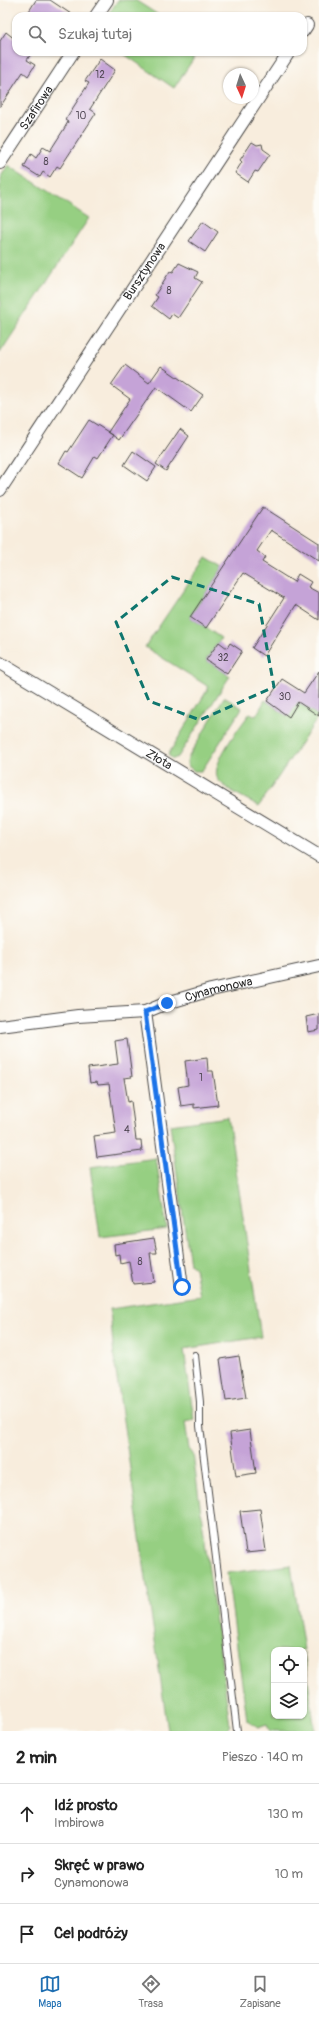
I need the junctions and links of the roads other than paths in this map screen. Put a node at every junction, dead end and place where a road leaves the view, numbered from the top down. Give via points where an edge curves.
1 (107, 0) edge
2 (99, 12) edge
3 (70, 56) edge
4 (286, 56) edge
5 (0, 163) edge
6 (0, 490) edge
7 (0, 663) edge
8 (319, 856) edge
9 (319, 966) edge
10 (145, 1012) junction
11 (0, 1026) edge
12 (182, 1287) dead end
13 (195, 1355) dead end
14 (237, 1731) edge

1 - 2 street
3 - 5 street, Szafirowa
4 - 6 street, Bursztynowa
7 - 8 street, Złota
9 - 10 street, Cynamonowa via 211,990
10 - 11 street, Cynamonowa via 78,1016
10 - 12 street
13 - 14 lane via 200,1426

